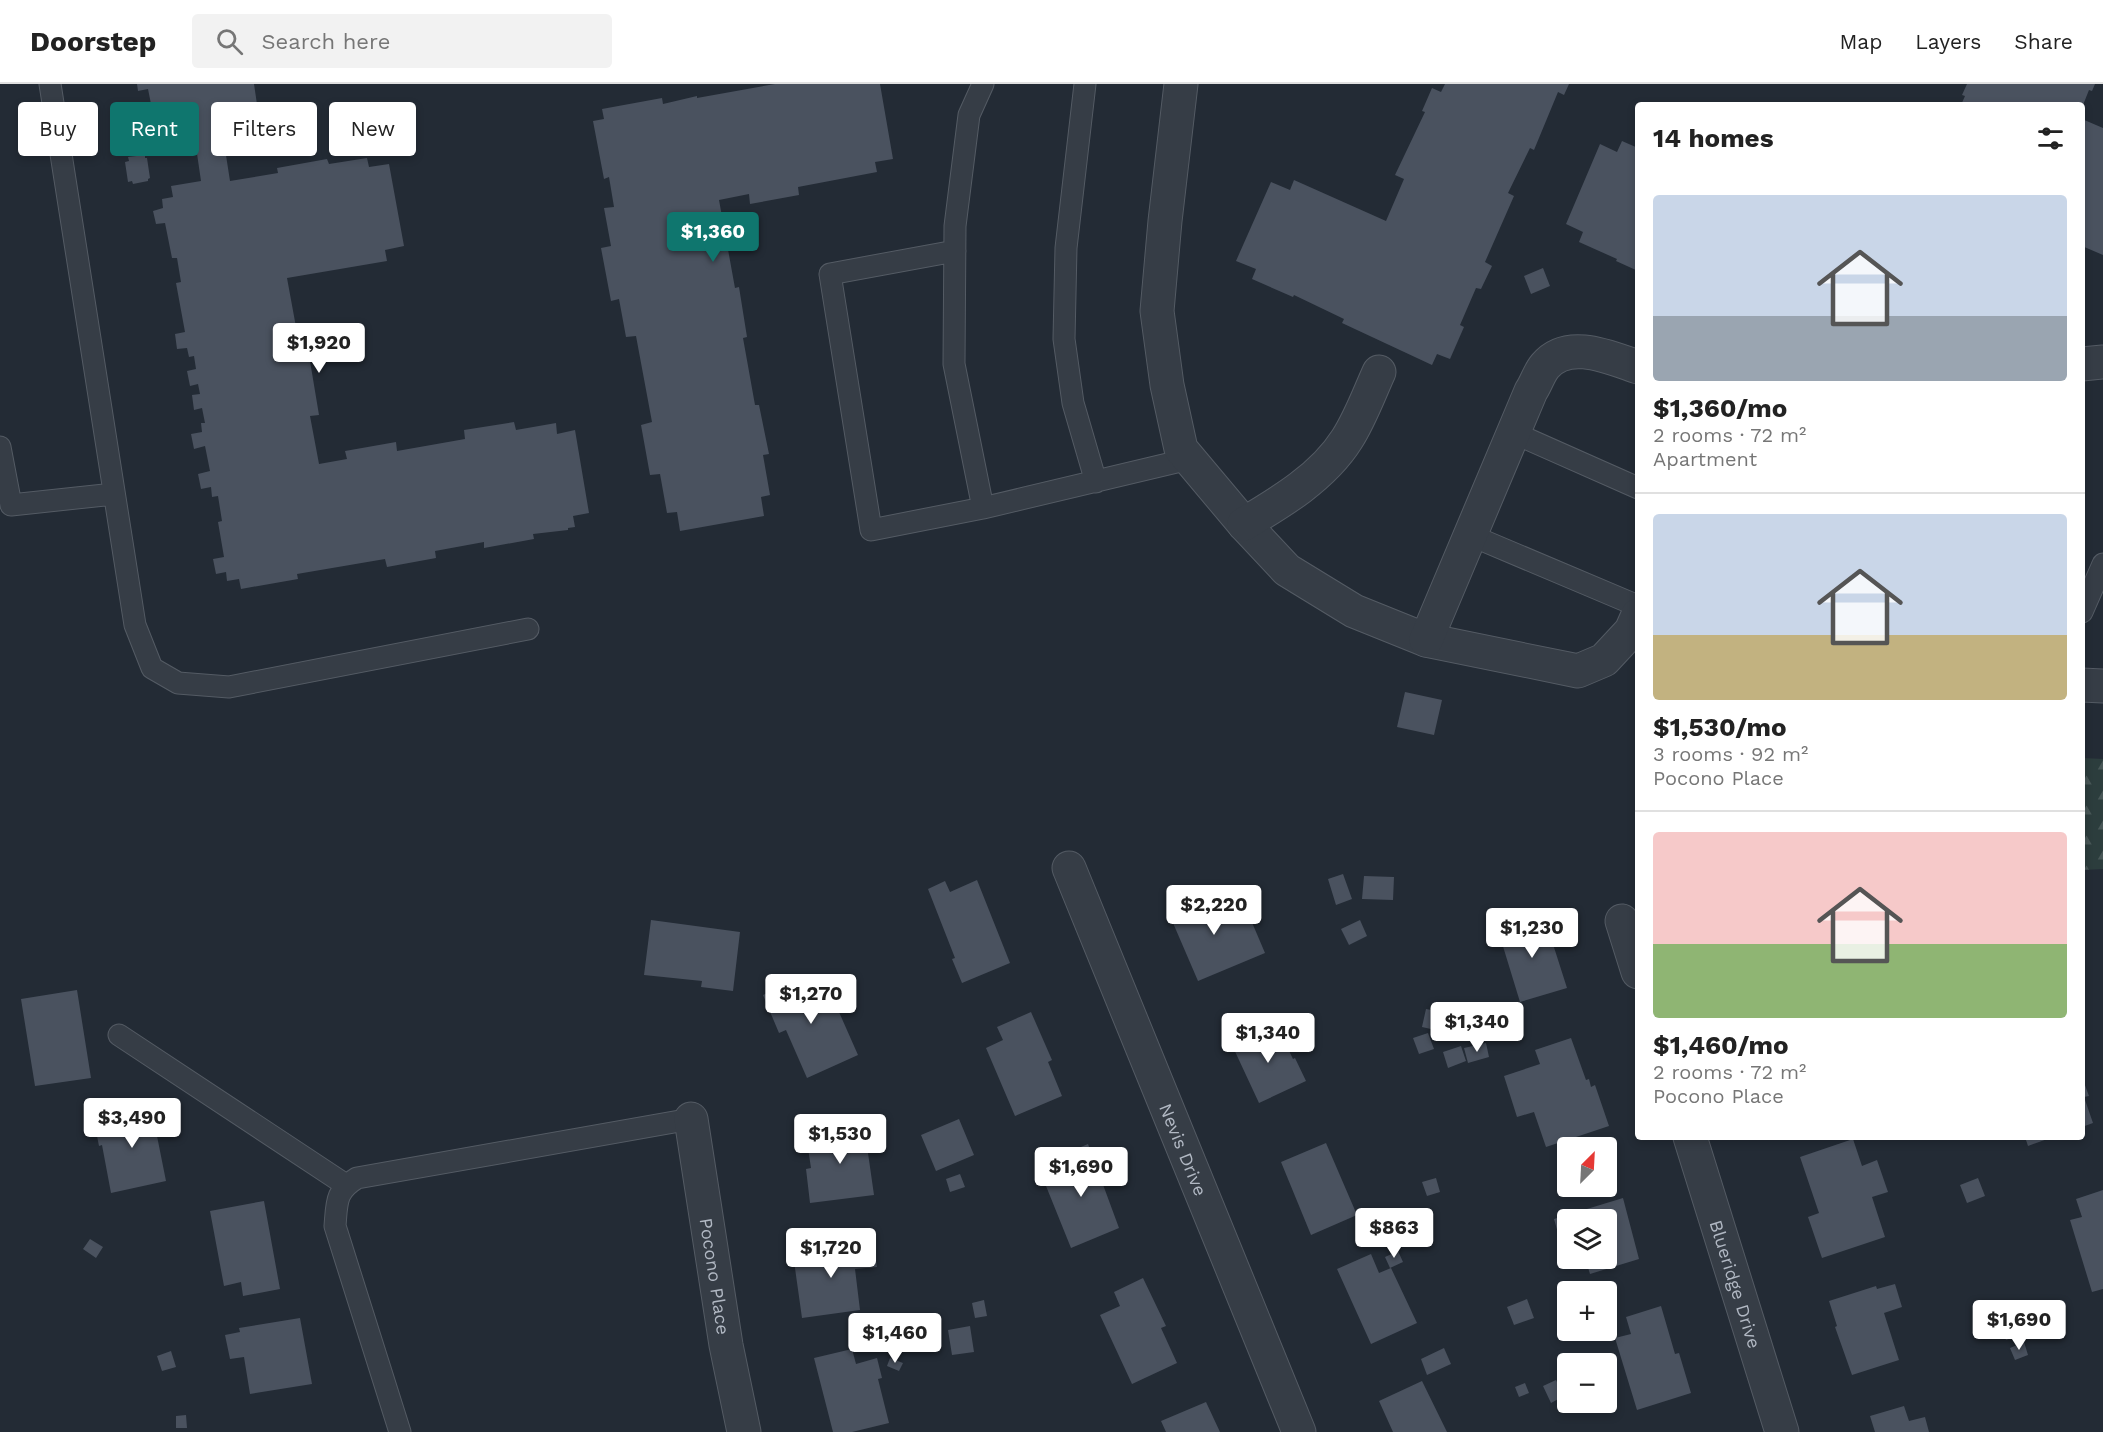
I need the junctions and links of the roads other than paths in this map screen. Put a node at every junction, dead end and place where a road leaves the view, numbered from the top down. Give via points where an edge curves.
1 (50, 84) edge
2 (983, 84) edge
3 (1085, 84) edge
4 (1181, 84) edge
5 (954, 251) junction
6 (2103, 362) edge
7 (2085, 364) edge
8 (1635, 367) edge
9 (1379, 372) dead end
10 (1514, 433) junction
11 (0, 447) edge
12 (1189, 459) junction
13 (1096, 482) junction
14 (1635, 488) edge
15 (114, 494) junction
16 (983, 508) junction
17 (1244, 524) junction
18 (1470, 535) junction
19 (2103, 564) edge
20 (1635, 605) edge
21 (2085, 605) edge
22 (1635, 622) edge
23 (528, 629) dead end
24 (1426, 640) junction
25 (2085, 685) edge
26 (2103, 686) edge
27 (1069, 868) dead end
28 (1622, 921) dead end
29 (1635, 962) edge
30 (119, 1035) dead end
31 (691, 1119) joint
32 (1691, 1140) edge
33 (346, 1185) junction
34 (400, 1432) edge
35 (744, 1432) edge
36 (1299, 1432) edge
37 (1782, 1432) edge

1 - 15 lane
2 - 5 lane via 969,115
3 - 13 lane via 1066,248 1064,339 1073,403
4 - 12 street via 1157,311 1167,385 1181,449
5 - 16 lane via 954,364
5 - 16 lane via 830,274 871,530
6 - 7 street
8 - 10 street via 1591,351 1564,354 1546,365
9 - 17 street via 1347,439 1320,471
10 - 14 lane
10 - 18 street
11 - 15 lane via 11,505
12 - 13 lane
12 - 17 street
13 - 16 lane
15 - 23 lane via 135,625 152,668 178,683 229,687
17 - 24 street via 1287,570 1354,611
18 - 20 lane
18 - 24 street
19 - 21 lane
22 - 24 street via 1604,660 1578,672
25 - 26 street
27 - 36 street, Nevis Drive
28 - 29 street
30 - 33 lane
31 - 33 lane via 357,1178
31 - 35 street, Pocono Place via 726,1345
32 - 37 street, Blueridge Drive
33 - 34 lane via 337,1198 335,1226

